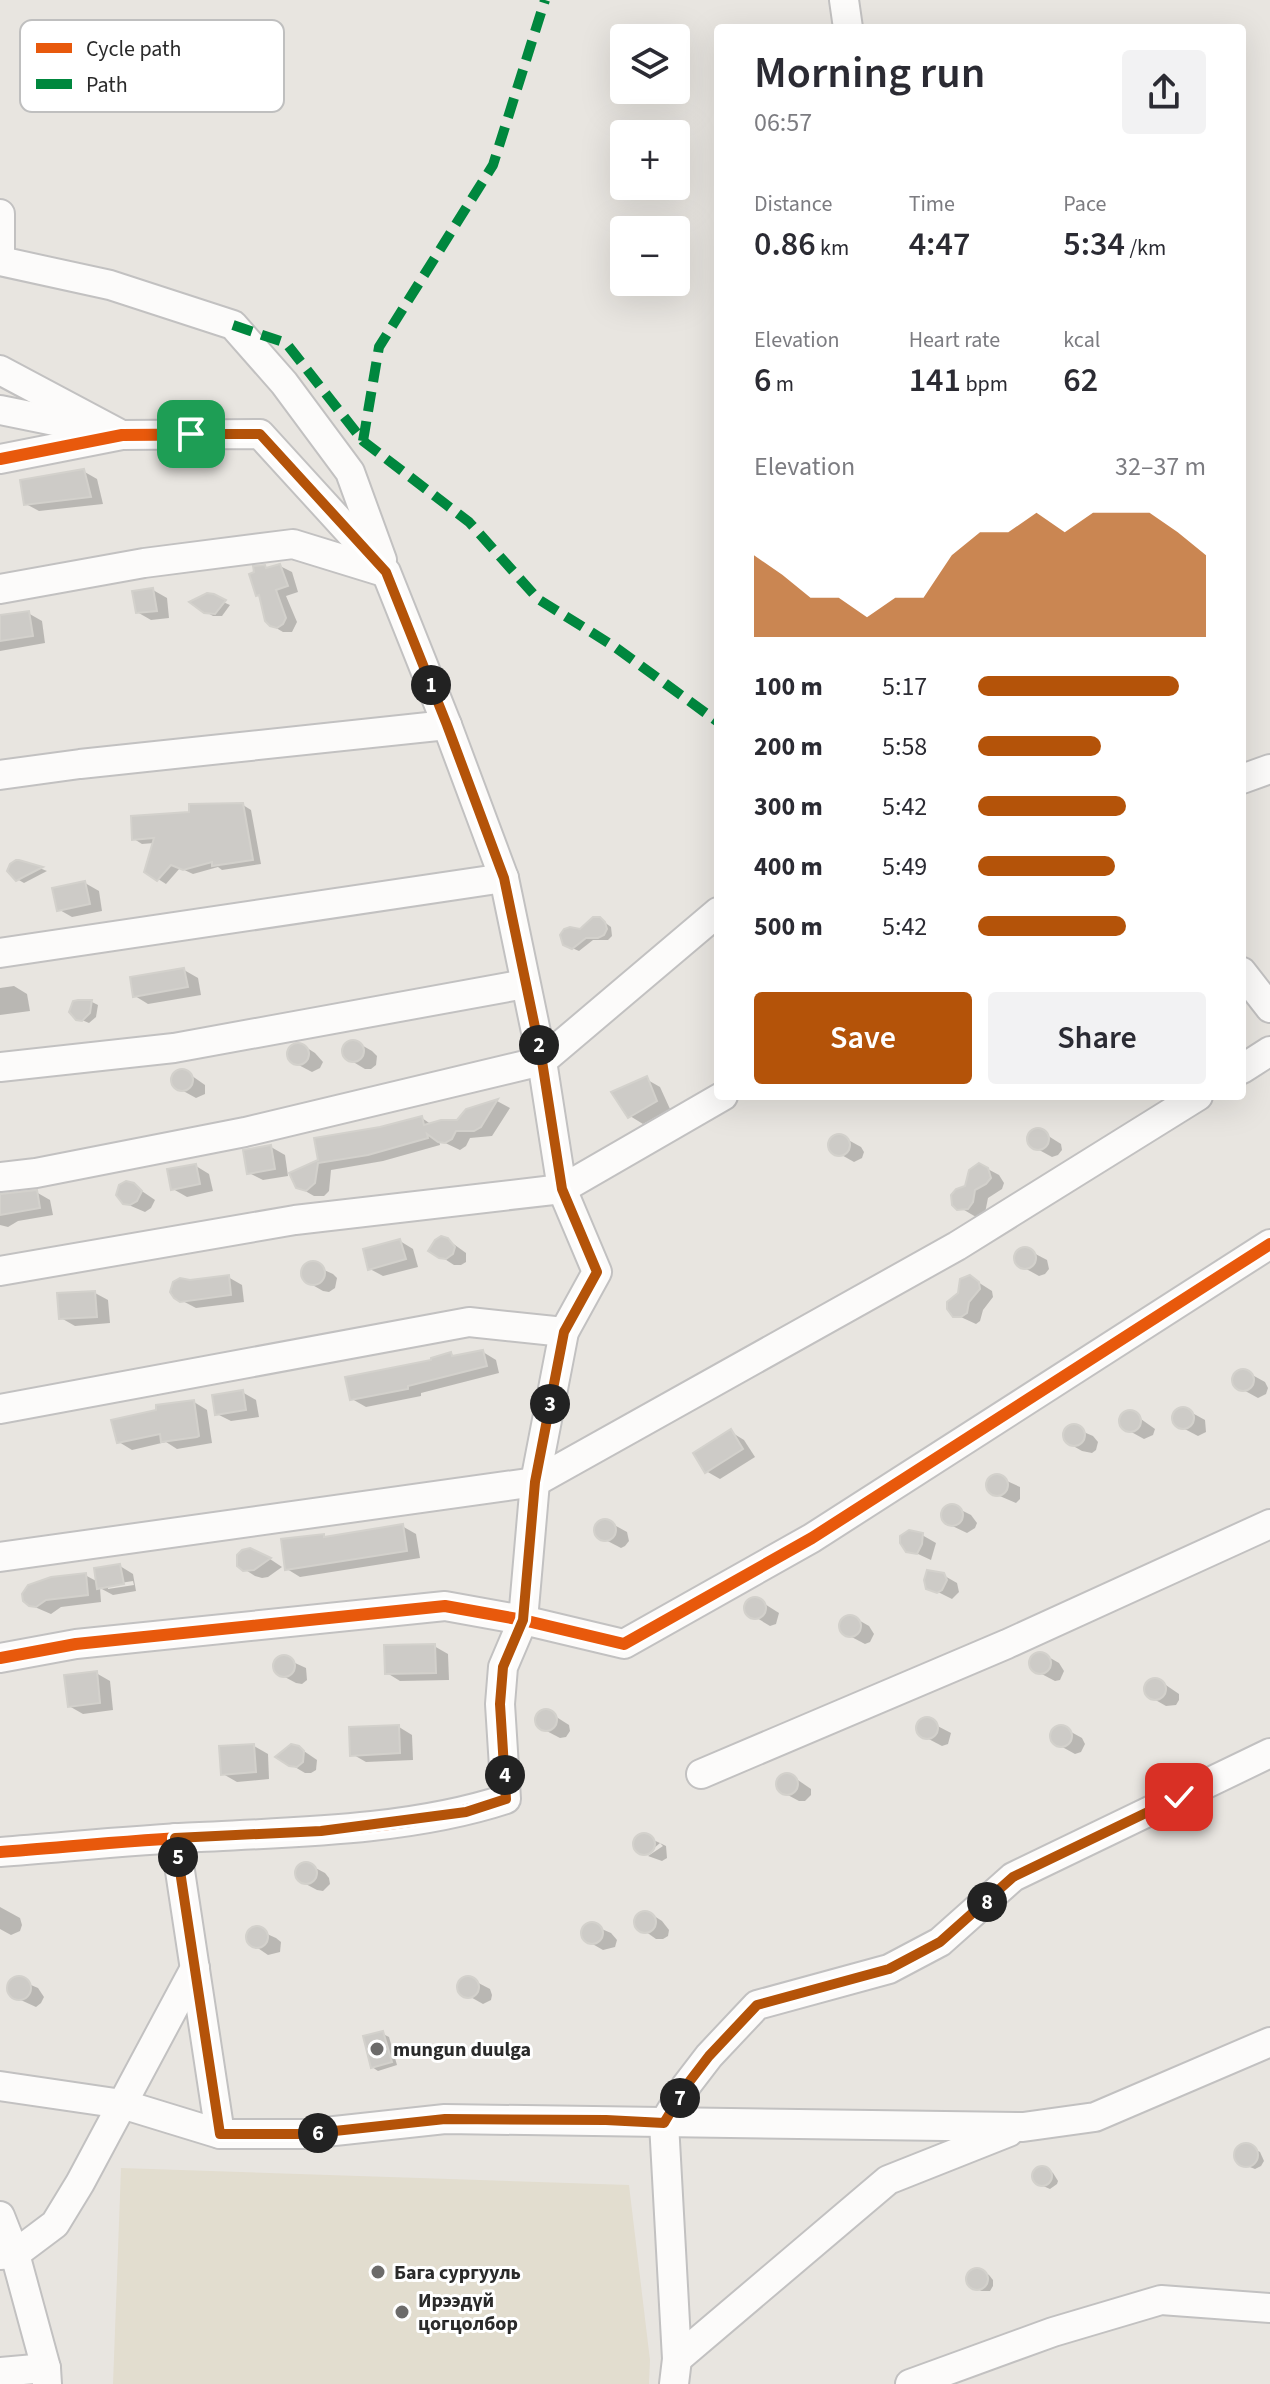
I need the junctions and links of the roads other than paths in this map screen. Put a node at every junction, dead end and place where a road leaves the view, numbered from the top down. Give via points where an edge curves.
1 (844, 0) edge
2 (847, 24) edge
3 (0, 214) edge
4 (0, 261) edge
5 (0, 370) edge
6 (0, 410) edge
7 (122, 435) junction
8 (0, 459) edge
9 (386, 572) junction
10 (0, 589) edge
11 (447, 725) junction
12 (1270, 769) edge
13 (0, 775) edge
14 (1246, 778) edge
15 (504, 878) junction
16 (714, 915) edge
17 (0, 953) edge
18 (1246, 977) edge
19 (525, 984) junction
20 (1270, 1008) edge
21 (1270, 1051) edge
22 (542, 1061) junction
23 (1246, 1066) edge
24 (0, 1067) edge
25 (716, 1100) edge
26 (1192, 1100) edge
27 (0, 1177) edge
28 (562, 1189) junction
29 (1270, 1244) edge
30 (0, 1271) edge
31 (564, 1332) junction
32 (0, 1409) edge
33 (535, 1482) junction
34 (1270, 1524) edge
35 (0, 1557) edge
36 (523, 1620) junction
37 (0, 1658) edge
38 (1270, 1753) edge
39 (701, 1774) dead end
40 (175, 1838) junction
41 (0, 1852) edge
42 (195, 1968) junction
43 (1270, 2042) edge
44 (0, 2086) edge
45 (122, 2104) junction
46 (664, 2123) junction
47 (1023, 2127) junction
48 (220, 2134) junction
49 (0, 2216) edge
50 (7, 2255) edge
51 (1270, 2308) edge
52 (675, 2371) edge
53 (0, 2372) edge
54 (47, 2376) edge
55 (910, 2384) edge

1 - 2 street
3 - 4 street
4 - 9 street via 110,285 233,325 350,472
5 - 7 street
6 - 7 street
7 - 8 street
7 - 9 street via 260,434
9 - 10 street via 293,544
9 - 11 street
11 - 13 street
11 - 15 street
12 - 14 street
15 - 17 street
15 - 19 street
16 - 22 street
18 - 20 street
19 - 22 street
19 - 24 street via 174,1048
21 - 23 street
22 - 27 street via 245,1132
22 - 28 street
25 - 28 street
26 - 33 street via 957,1246
28 - 30 street via 295,1220
28 - 31 street via 597,1272
29 - 36 street via 812,1538 624,1644
31 - 32 street via 469,1322
31 - 33 street
33 - 35 street
33 - 36 street
34 - 39 street via 1007,1644
36 - 37 street via 445,1606 76,1644
36 - 40 street via 503,1667 506,1799 466,1812 321,1831
38 - 46 street via 1013,1877 940,1942 889,1969 757,2005 709,2056
40 - 41 street
40 - 42 street
42 - 45 street
42 - 48 street
43 - 47 street via 1095,2117
44 - 45 street
45 - 48 street
45 - 50 street via 55,2224
46 - 47 street
46 - 48 street via 445,2119 307,2134
46 - 52 street
47 - 52 street via 888,2180
49 - 50 street
50 - 54 street
51 - 55 street via 1161,2300
53 - 54 street

